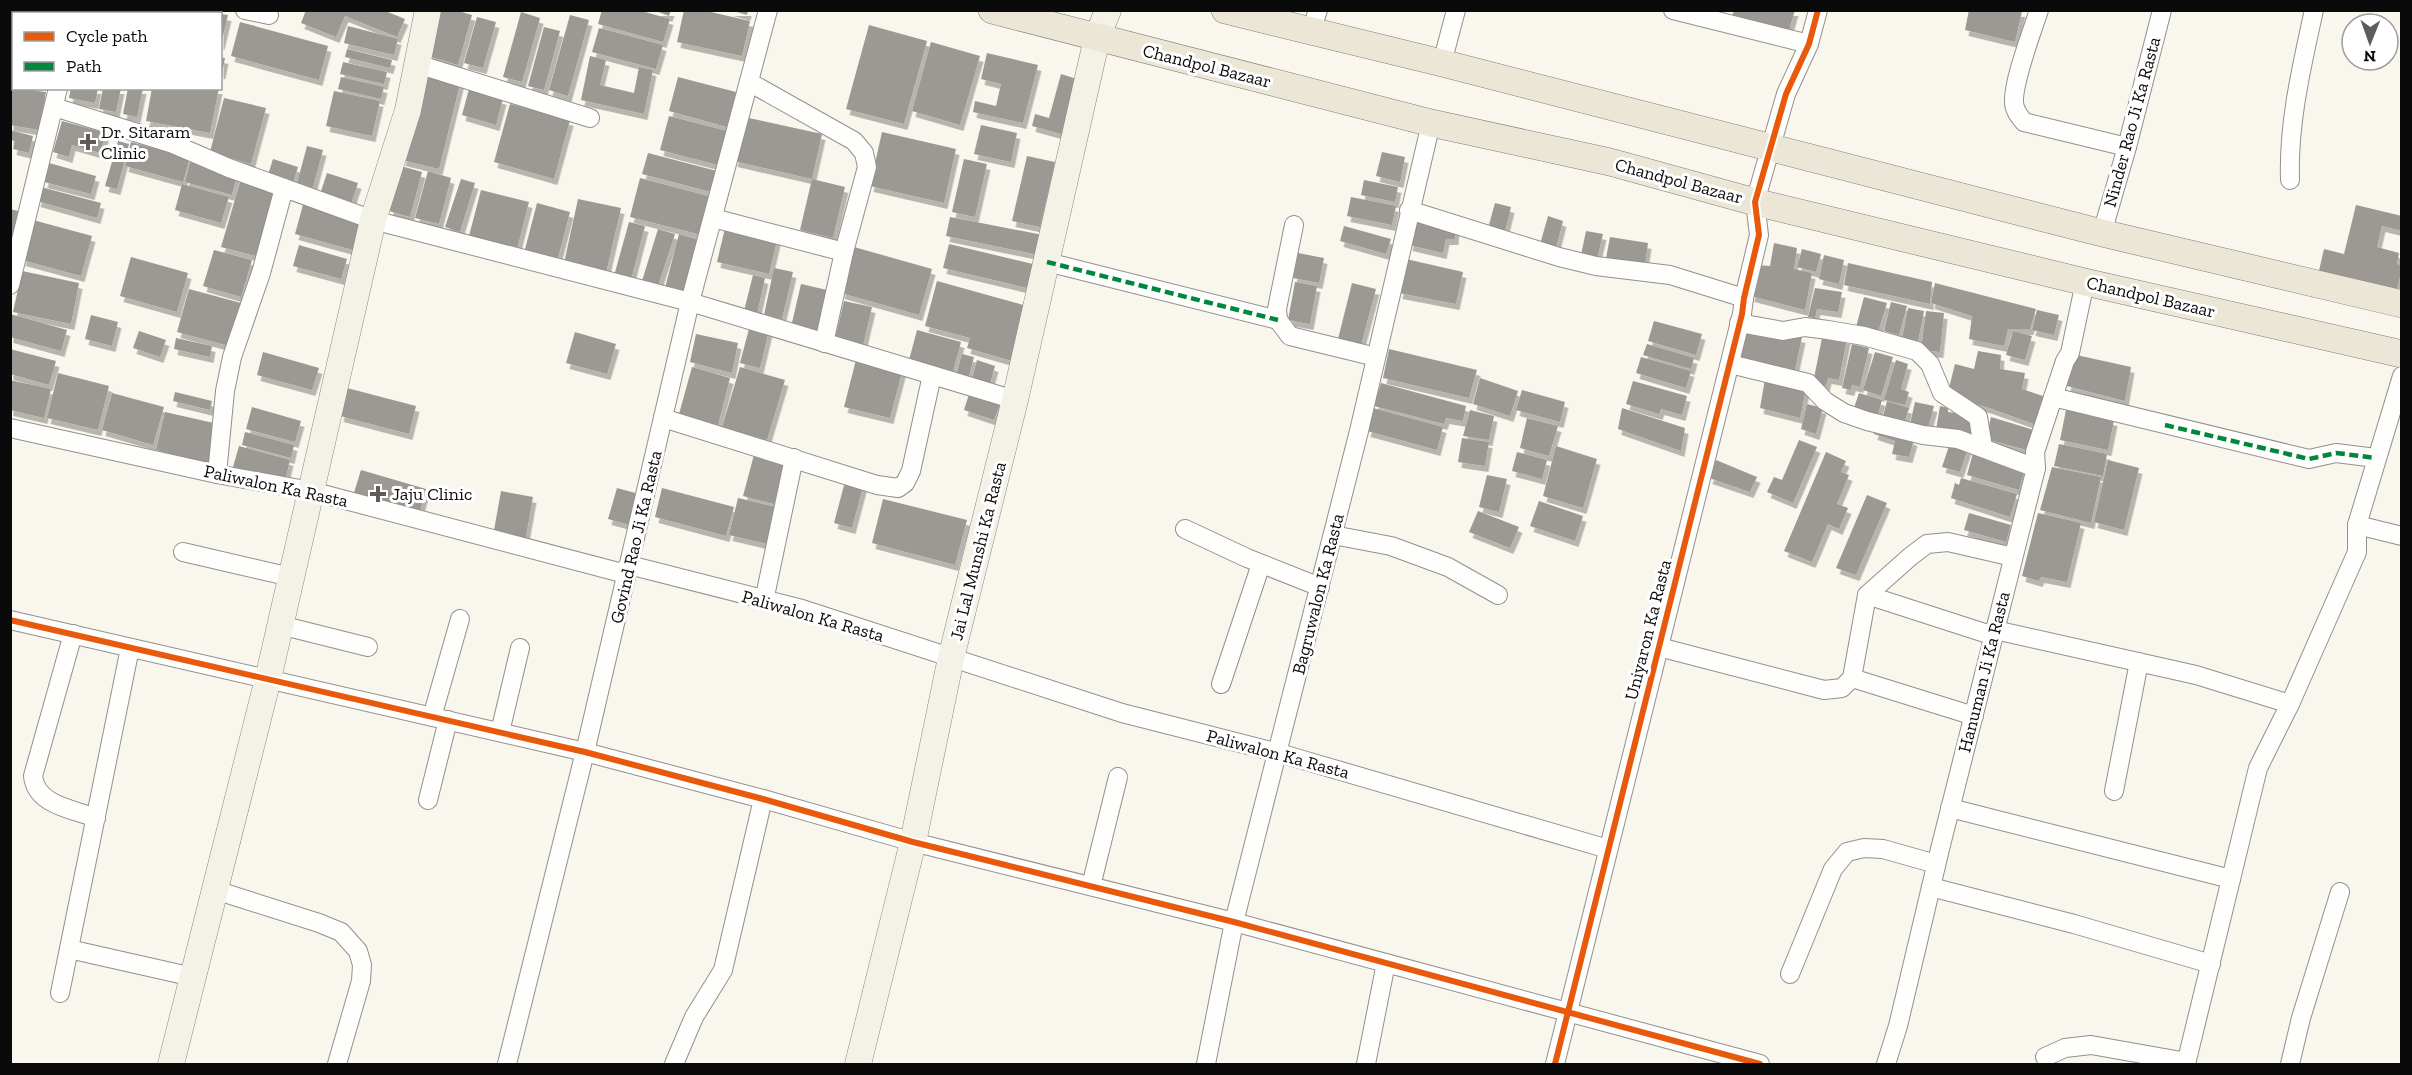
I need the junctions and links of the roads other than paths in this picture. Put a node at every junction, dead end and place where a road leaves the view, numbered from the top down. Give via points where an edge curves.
1 (245, 10) edge
2 (428, 10) edge
3 (768, 10) edge
4 (992, 10) edge
5 (1107, 10) edge
6 (1226, 10) edge
7 (1456, 10) edge
8 (1673, 10) edge
9 (1818, 10) edge
10 (2039, 10) edge
11 (2162, 10) edge
12 (2314, 10) edge
13 (269, 15) dead end
14 (1315, 21) edge
15 (1097, 38) junction
16 (1809, 44) junction
17 (1442, 63) junction
18 (417, 64) junction
19 (749, 82) junction
20 (58, 90) edge
21 (54, 107) junction
22 (590, 118) dead end
23 (1431, 123) junction
24 (2127, 147) junction
25 (1769, 148) junction
26 (2290, 180) dead end
27 (284, 188) junction
28 (1755, 202) junction
29 (1409, 210) junction
30 (713, 218) junction
31 (373, 220) junction
32 (1294, 225) dead end
33 (2102, 233) junction
34 (844, 252) junction
35 (1047, 262) junction
36 (2085, 282) junction
37 (10, 285) edge
38 (1744, 298) junction
39 (690, 302) junction
40 (2402, 304) edge
41 (1278, 320) junction
42 (1739, 323) junction
43 (824, 343) junction
44 (2402, 354) edge
45 (1376, 357) junction
46 (1730, 364) junction
47 (932, 375) junction
48 (2402, 376) edge
49 (2053, 397) junction
50 (1015, 400) junction
51 (663, 418) junction
52 (10, 428) edge
53 (1983, 447) junction
54 (794, 458) junction
55 (2376, 458) junction
56 (2036, 468) junction
57 (217, 474) junction
58 (311, 491) junction
59 (2357, 525) junction
60 (1185, 529) dead end
61 (1333, 534) junction
62 (2402, 536) edge
63 (183, 552) dead end
64 (2013, 557) junction
65 (1261, 564) junction
66 (629, 565) junction
67 (291, 577) junction
68 (1320, 587) junction
69 (1498, 595) dead end
70 (1868, 595) junction
71 (764, 601) junction
72 (460, 619) dead end
73 (10, 620) edge
74 (280, 625) junction
75 (1994, 633) junction
76 (73, 634) junction
77 (368, 647) dead end
78 (1659, 647) junction
79 (130, 648) junction
80 (520, 648) dead end
81 (951, 658) junction
82 (2139, 662) junction
83 (1852, 678) junction
84 (268, 679) junction
85 (1221, 684) dead end
86 (2290, 704) junction
87 (1974, 716) junction
88 (440, 718) junction
89 (500, 732) junction
90 (585, 752) junction
91 (1279, 753) junction
92 (1118, 777) dead end
93 (2114, 791) dead end
94 (763, 799) junction
95 (428, 800) dead end
96 (1950, 808) junction
97 (96, 818) junction
98 (913, 842) junction
99 (1608, 849) junction
100 (1936, 864) junction
101 (2231, 879) junction
102 (1091, 886) junction
103 (1931, 887) junction
104 (215, 891) junction
105 (2340, 892) dead end
106 (1234, 922) junction
107 (69, 949) junction
108 (1386, 963) junction
109 (2211, 964) junction
110 (1790, 974) dead end
111 (193, 977) junction
112 (60, 993) dead end
113 (1568, 1012) junction
114 (2046, 1057) dead end
115 (1739, 1062) edge
116 (2186, 1063) edge
117 (171, 1065) edge
118 (337, 1065) edge
119 (507, 1065) edge
120 (674, 1065) edge
121 (858, 1065) edge
122 (1206, 1065) edge
123 (1366, 1065) edge
124 (1555, 1065) edge
125 (1760, 1065) edge
126 (1886, 1065) edge
127 (2290, 1065) edge

1 - 13 street
2 - 18 street
3 - 19 street, Govind Rao Ji Ka Rasta
4 - 15 main road, Chandpol Bazaar
5 - 15 street, Jai Lal Munshi Ka Rasta
6 - 14 main road
7 - 17 street
8 - 16 street
9 - 16 street
10 - 24 street via 2016,87 2014,103 2018,115 2024,122
11 - 24 street, Ninder Rao Ji Ka Rasta
12 - 26 street via 2292,127
14 - 17 main road
15 - 23 main road, Chandpol Bazaar
15 - 35 street, Jai Lal Munshi Ka Rasta
16 - 25 street via 1786,94
17 - 25 main road
18 - 22 street
18 - 31 street via 408,110
19 - 30 street, Govind Rao Ji Ka Rasta
19 - 34 street via 854,141 864,153 867,167
20 - 21 street
21 - 27 street via 173,144
21 - 37 street
23 - 28 main road, Chandpol Bazaar via 1610,162
23 - 29 street, Bagruwalon Ka Rasta
24 - 33 street, Ninder Rao Ji Ka Rasta
25 - 28 street
25 - 33 main road
27 - 31 street
27 - 57 street via 261,273 232,357
28 - 36 main road, Chandpol Bazaar
28 - 38 street, Uniyaron Ka Rasta via 1759,235
29 - 38 street via 1596,266 1670,275
29 - 45 street, Bagruwalon Ka Rasta
30 - 34 street
30 - 39 street, Govind Rao Ji Ka Rasta
31 - 39 street
31 - 58 street
32 - 41 street
33 - 40 main road
34 - 43 street
35 - 41 street
35 - 50 street, Jai Lal Munshi Ka Rasta
36 - 44 main road, Chandpol Bazaar
36 - 49 street, Hanuman Ji Ka Rasta via 2070,353
38 - 42 street, Uniyaron Ka Rasta
39 - 43 street
39 - 51 street, Govind Rao Ji Ka Rasta
41 - 45 street via 1290,336
42 - 46 street, Uniyaron Ka Rasta
42 - 53 street via 1783,331 1805,327 1828,330 1917,351 1930,364 1942,393 1977,417
43 - 47 street
45 - 61 street, Bagruwalon Ka Rasta
46 - 53 street via 1808,382 1825,401 1867,422
46 - 78 street, Uniyaron Ka Rasta
47 - 50 street
47 - 54 street via 911,471 898,488
48 - 55 street
49 - 55 street via 2309,459 2336,453
49 - 56 street, Hanuman Ji Ka Rasta via 2036,452
50 - 81 street, Jai Lal Munshi Ka Rasta
51 - 54 street
51 - 66 street, Govind Rao Ji Ka Rasta
52 - 57 street, Paliwalon Ka Rasta
53 - 56 street
54 - 71 street
55 - 59 street
56 - 64 street, Hanuman Ji Ka Rasta
57 - 58 street, Paliwalon Ka Rasta
58 - 66 street, Paliwalon Ka Rasta via 622,573
58 - 67 street
59 - 62 street
59 - 86 street via 2357,552
60 - 65 street
61 - 68 street, Bagruwalon Ka Rasta
61 - 69 street via 1391,546 1448,567
63 - 67 street
64 - 70 street via 1948,542 1927,544
64 - 75 street, Hanuman Ji Ka Rasta
65 - 68 street
65 - 85 street
66 - 71 street, Paliwalon Ka Rasta
66 - 90 street, Govind Rao Ji Ka Rasta
67 - 74 street
68 - 91 street, Bagruwalon Ka Rasta
70 - 75 street
70 - 83 street
71 - 81 street, Paliwalon Ka Rasta via 802,609
72 - 88 street
73 - 76 street
74 - 77 street
74 - 84 street
75 - 82 street
75 - 87 street, Hanuman Ji Ka Rasta
76 - 79 street
76 - 97 street via 33,776 34,788 44,799
78 - 83 street via 1824,690 1842,688
78 - 99 street, Uniyaron Ka Rasta
79 - 84 street
79 - 97 street
80 - 89 street
81 - 91 street, Paliwalon Ka Rasta via 1122,713
81 - 98 street, Jai Lal Munshi Ka Rasta
82 - 86 street
82 - 93 street
83 - 87 street
84 - 88 street
84 - 104 street
86 - 101 street via 2258,768
87 - 96 street, Hanuman Ji Ka Rasta
88 - 89 street
88 - 95 street
89 - 90 street
90 - 94 street
90 - 119 street, Govind Rao Ji Ka Rasta
91 - 99 street, Paliwalon Ka Rasta
91 - 106 street, Bagruwalon Ka Rasta
92 - 102 street
94 - 98 street
94 - 120 street via 723,970 694,1017
96 - 100 street, Hanuman Ji Ka Rasta
96 - 101 street
97 - 107 street
98 - 102 street
98 - 121 street, Jai Lal Munshi Ka Rasta
99 - 113 street, Uniyaron Ka Rasta
100 - 103 street, Hanuman Ji Ka Rasta
100 - 110 street via 1883,849 1847,852 1833,869
101 - 109 street
102 - 106 street
103 - 109 street
103 - 126 street, Hanuman Ji Ka Rasta
104 - 111 street
104 - 118 street via 341,932 358,951 361,981
105 - 127 street
106 - 108 street
106 - 122 street, Bagruwalon Ka Rasta
107 - 111 street
107 - 112 street
108 - 113 street
108 - 123 street
109 - 116 street
111 - 117 street
113 - 115 street
113 - 124 street, Uniyaron Ka Rasta
114 - 116 street via 2065,1048 2091,1045
115 - 125 street

